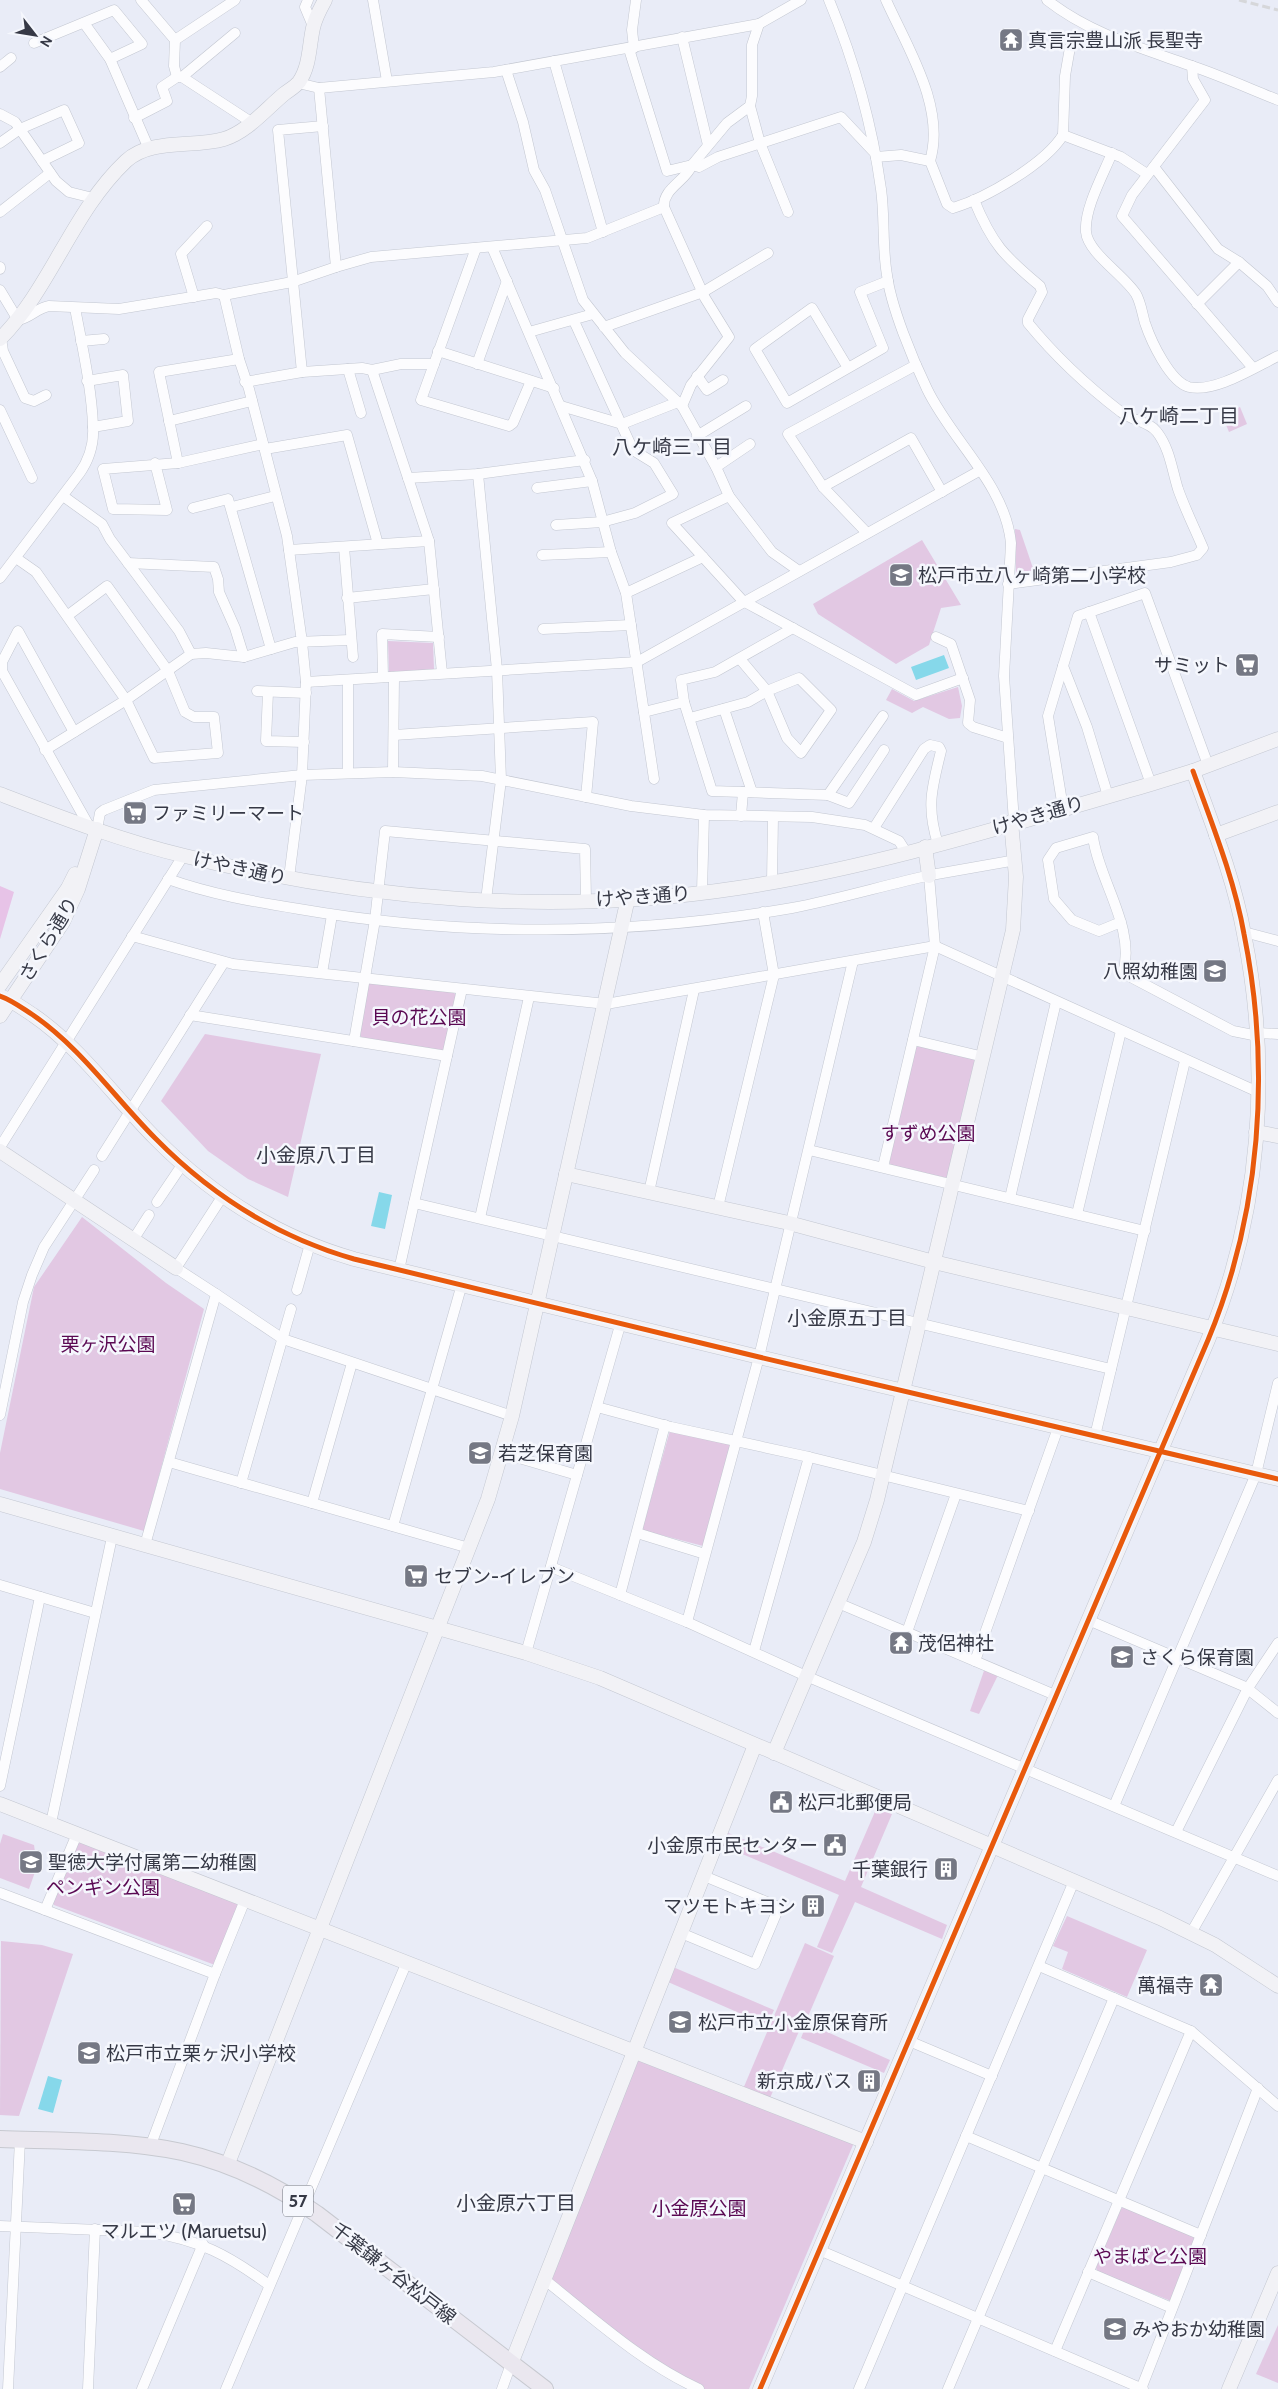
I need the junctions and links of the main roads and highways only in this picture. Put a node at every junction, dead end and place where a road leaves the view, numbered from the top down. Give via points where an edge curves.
1 (0, 2139) edge
2 (545, 2389) edge

1 - 2 main road, 千葉鎌ヶ谷松戸線 / 57 via 150,2147 182,2152 267,2183 303,2204

